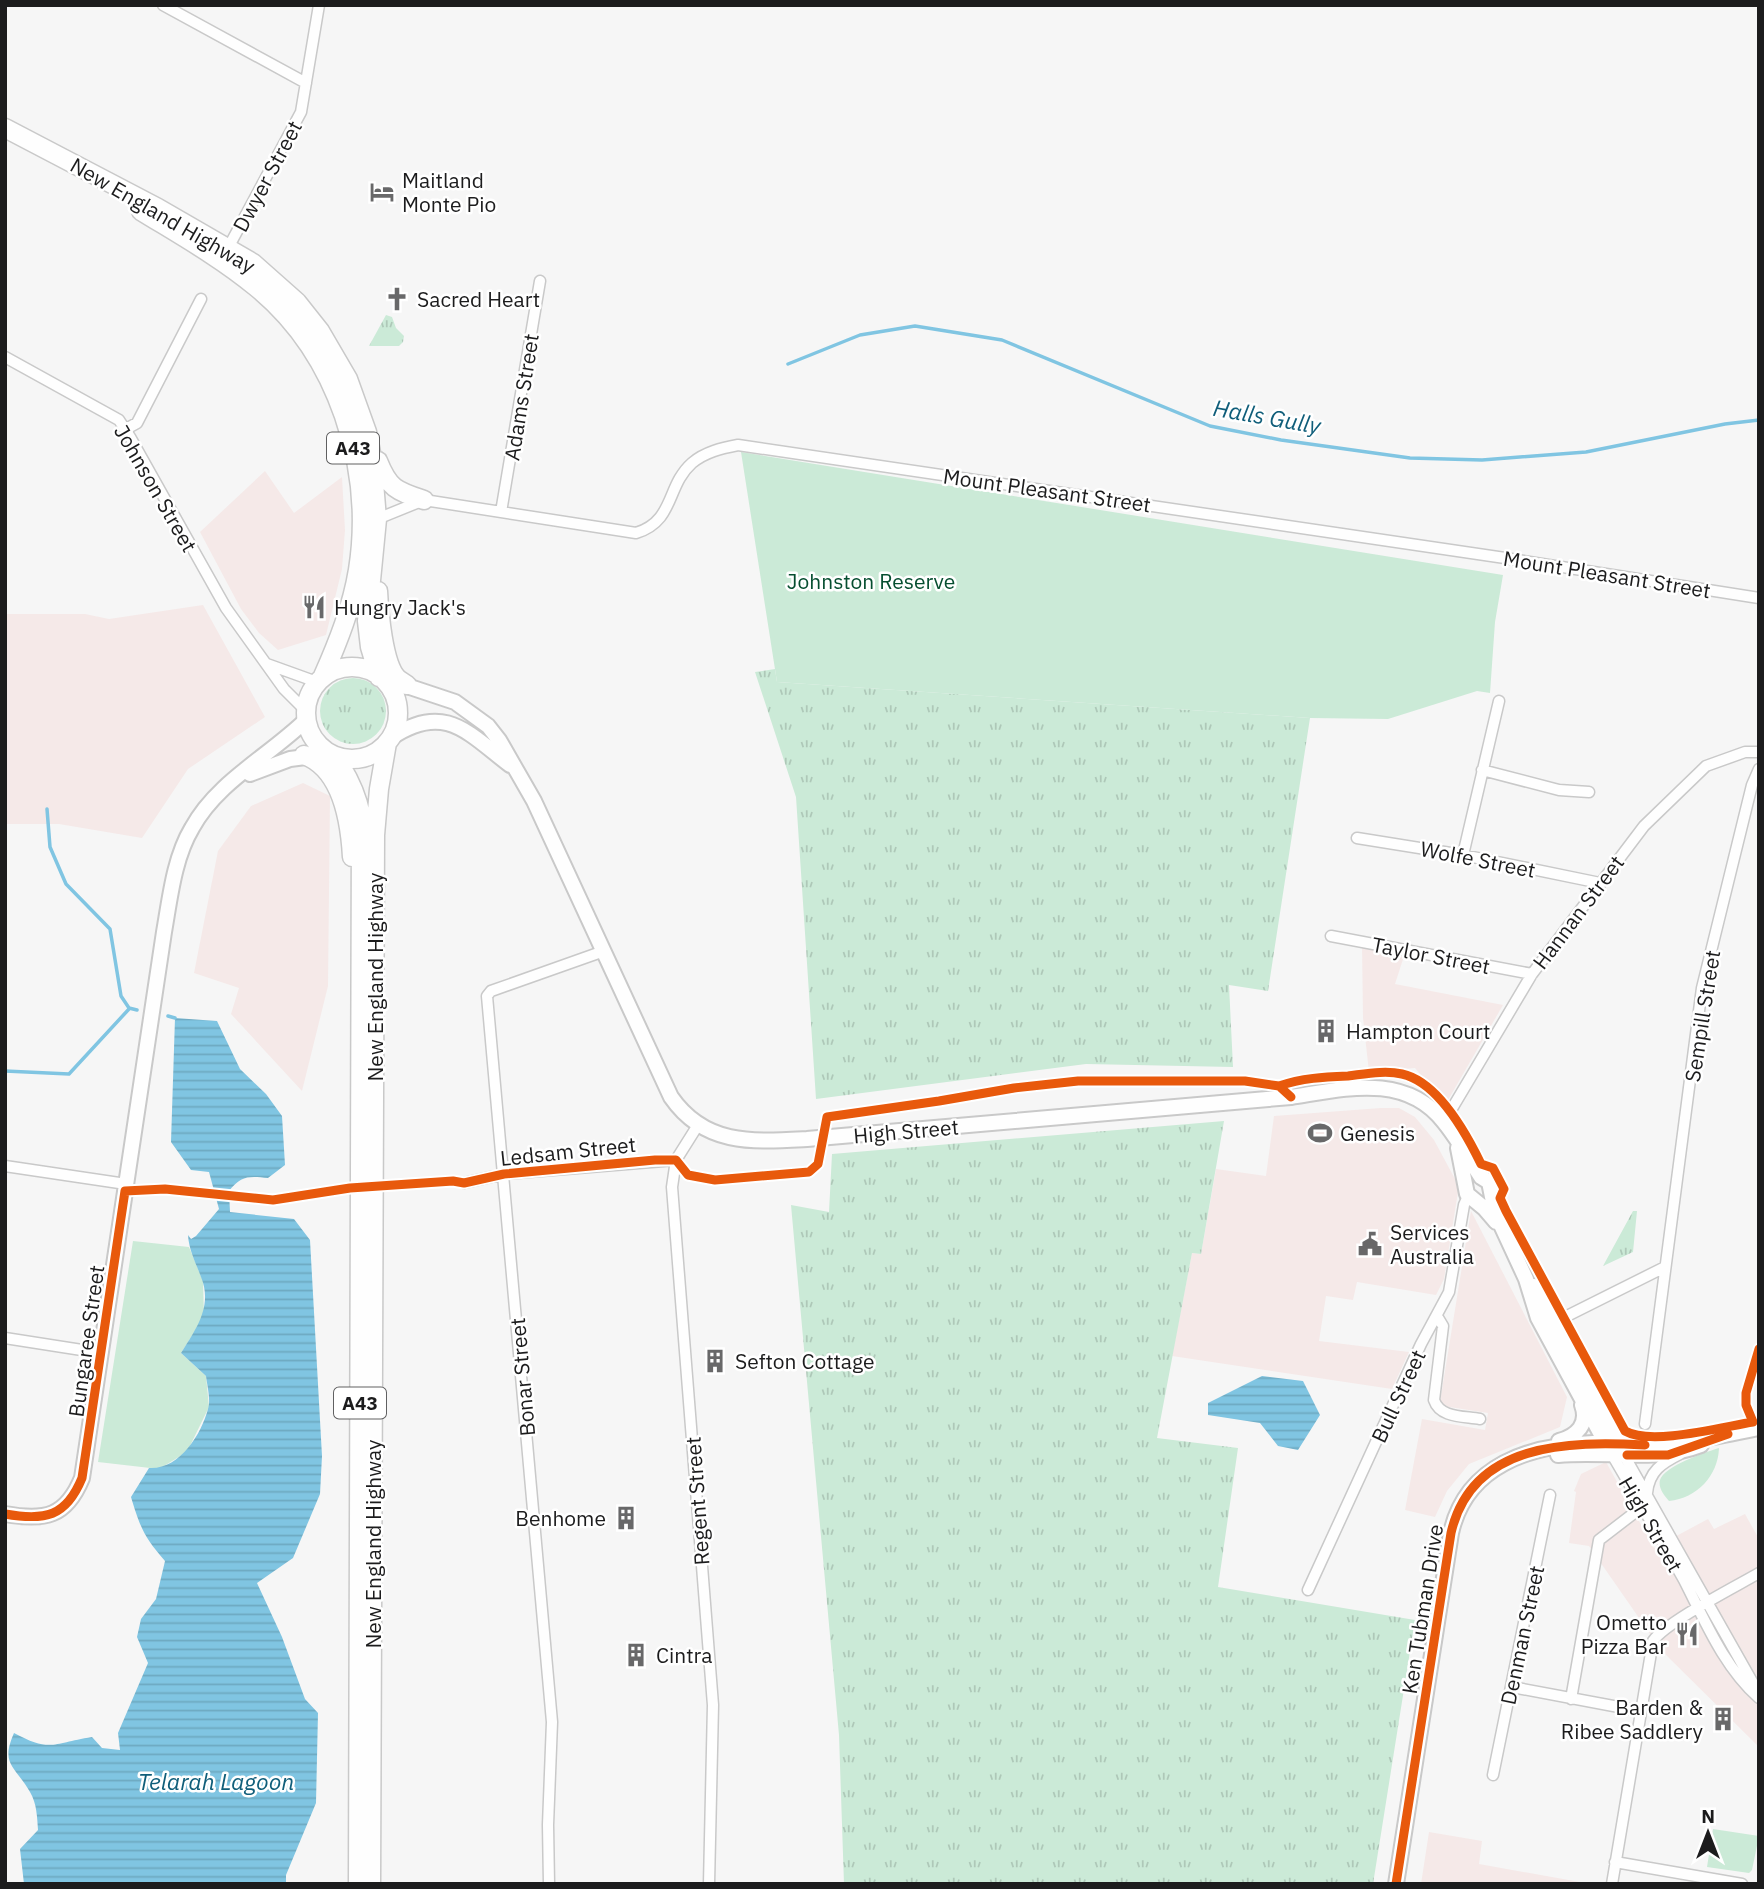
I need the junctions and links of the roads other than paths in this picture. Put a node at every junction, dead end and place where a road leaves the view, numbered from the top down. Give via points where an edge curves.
1 (163, 5) edge
2 (319, 5) edge
3 (306, 83) junction
4 (5, 128) edge
5 (5, 141) edge
6 (225, 254) junction
7 (540, 281) dead end
8 (201, 299) dead end
9 (5, 357) edge
10 (126, 429) junction
11 (367, 432) junction
12 (424, 500) junction
13 (501, 512) junction
14 (377, 519) junction
15 (374, 545) junction
16 (1759, 598) edge
17 (267, 663) junction
18 (382, 678) junction
19 (320, 679) junction
20 (407, 685) junction
21 (1499, 701) dead end
22 (305, 715) junction
23 (390, 740) junction
24 (1759, 752) edge
25 (303, 755) junction
26 (332, 755) junction
27 (514, 768) junction
28 (1759, 769) edge
29 (1482, 770) junction
30 (225, 788) junction
31 (1589, 792) dead end
32 (1357, 838) dead end
33 (1463, 855) junction
34 (1600, 883) junction
35 (362, 923) junction
36 (1331, 936) dead end
37 (604, 951) junction
38 (1532, 974) junction
39 (1444, 1122) junction
40 (698, 1125) junction
41 (1456, 1140) junction
42 (677, 1160) junction
43 (5, 1166) edge
44 (504, 1174) junction
45 (1481, 1177) junction
46 (126, 1184) junction
47 (464, 1184) dead end
48 (1490, 1194) junction
49 (1470, 1195) junction
50 (1502, 1230) junction
51 (1665, 1267) junction
52 (1437, 1316) junction
53 (1549, 1324) junction
54 (5, 1338) edge
55 (101, 1353) junction
56 (1577, 1392) junction
57 (1480, 1419) dead end
58 (1645, 1424) dead end
59 (1757, 1429) edge
60 (1735, 1432) junction
61 (1615, 1448) junction
62 (1691, 1449) junction
63 (1513, 1459) junction
64 (1647, 1493) junction
65 (1550, 1495) dead end
66 (1465, 1496) junction
67 (1642, 1507) junction
68 (5, 1514) edge
69 (1665, 1537) junction
70 (1759, 1573) edge
71 (1308, 1590) dead end
72 (1703, 1606) junction
73 (1512, 1687) junction
74 (1759, 1696) edge
75 (1571, 1699) junction
76 (1640, 1711) junction
77 (1493, 1775) dead end
78 (1615, 1862) junction
79 (358, 1884) edge
80 (371, 1884) edge
81 (549, 1884) edge
82 (709, 1884) edge
83 (1396, 1884) edge
84 (1612, 1884) edge
85 (1742, 1884) edge

1 - 3 street
2 - 3 street, Dwyer Street
3 - 6 street, Dwyer Street via 301,112
4 - 6 highway, New England Highway / A43 via 158,208
5 - 6 highway, New England Highway / A43
6 - 11 highway, New England Highway / A43 via 274,281 297,302 348,379
6 - 19 highway, New England Highway / A43 via 305,340 334,391 349,433 359,480 360,549 350,604
7 - 13 street, Adams Street
8 - 10 street via 138,423
9 - 10 street, Johnson Street via 111,415
10 - 17 street, Johnson Street via 226,608
11 - 12 highway via 386,481 397,491
11 - 14 highway, New England Highway / A43
12 - 13 street, Mount Pleasant Street
12 - 14 street
13 - 16 street, Mount Pleasant Street via 636,533 655,525 664,515 691,464 721,448 746,446
14 - 15 highway, New England Highway / A43
15 - 18 highway, New England Highway / A43 via 367,621 370,647
15 - 20 highway via 378,605 389,659 397,678
17 - 19 street
17 - 22 street, Johnson Street
18 - 19 highway via 350,667
18 - 20 main road, High Street
18 - 23 highway, A43 via 396,699 398,712
19 - 22 highway, A43 via 309,695
20 - 27 main road, High Street via 456,702 474,714 499,740
21 - 29 street
22 - 26 highway, A43 via 314,740
22 - 30 main road, Bungaree Street
23 - 26 highway via 368,757
23 - 27 main road, High Street via 409,726 440,721 470,734
23 - 80 highway, New England Highway / A43 via 375,835
24 - 34 street, Hannan Street via 1745,751 1706,766 1644,826
25 - 26 main road, Bungaree Street
25 - 30 main road, Bungaree Street via 275,763
25 - 35 highway via 329,772 342,802
26 - 35 highway, New England Highway / A43 via 348,775 361,815
27 - 37 main road, High Street
28 - 51 street, Sempill Street via 1702,988
29 - 31 street via 1559,790
29 - 33 street
30 - 46 main road, Bungaree Street via 191,828 175,874
32 - 33 street, Wolfe Street
33 - 34 street, Wolfe Street
34 - 38 street, Hannan Street
35 - 79 highway, New England Highway / A43
36 - 38 street, Taylor Street
37 - 40 main road, High Street via 671,1097
37 - 44 street, Bonar Street via 487,996
38 - 39 street, Hannan Street
39 - 40 main road, High Street via 1408,1095 1378,1087 775,1141 730,1138
39 - 41 main road, High Street
40 - 42 street, Regent Street
41 - 45 main road, High Street
41 - 49 main road, High Street
42 - 44 street, Ledsam Street
42 - 82 street, Regent Street via 672,1187 713,1705
43 - 46 street
44 - 47 street, Ledsam Street
44 - 81 street, Bonar Street via 552,1722
45 - 48 main road via 1490,1184
45 - 49 main road via 1471,1179
46 - 55 main road, Bungaree Street
48 - 49 main road via 1484,1200
48 - 50 main road, High Street
49 - 50 main road, High Street
49 - 52 street, Bull Street via 1464,1205 1449,1292
50 - 53 main road, High Street
51 - 53 street
51 - 58 street, Sempill Street
52 - 57 street via 1443,1325 1434,1400 1437,1409
52 - 71 street, Bull Street
53 - 56 main road, High Street
53 - 61 main road, High Street
54 - 55 street
55 - 68 main road, Bungaree Street via 82,1478 71,1501 56,1513 39,1517
56 - 61 main road, High Street
56 - 63 main road via 1585,1418 1574,1435
59 - 60 main road
60 - 61 main road
60 - 62 main road
61 - 62 main road via 1668,1455
61 - 63 main road, Ken Tubman Drive via 1552,1447
61 - 64 street, High Street
61 - 66 main road via 1527,1461 1499,1472
61 - 67 street, High Street
62 - 64 street via 1657,1468
63 - 66 main road, Ken Tubman Drive via 1482,1478
64 - 69 street, High Street
65 - 73 street, Denman Street
66 - 83 main road, Ken Tubman Drive via 1451,1533
67 - 69 street, High Street
67 - 75 street via 1600,1540
69 - 72 street, High Street
70 - 72 street
72 - 74 street, High Street
72 - 76 street via 1653,1641
73 - 75 street
73 - 77 street, Denman Street
75 - 76 street
76 - 78 street
78 - 84 street
78 - 85 street

